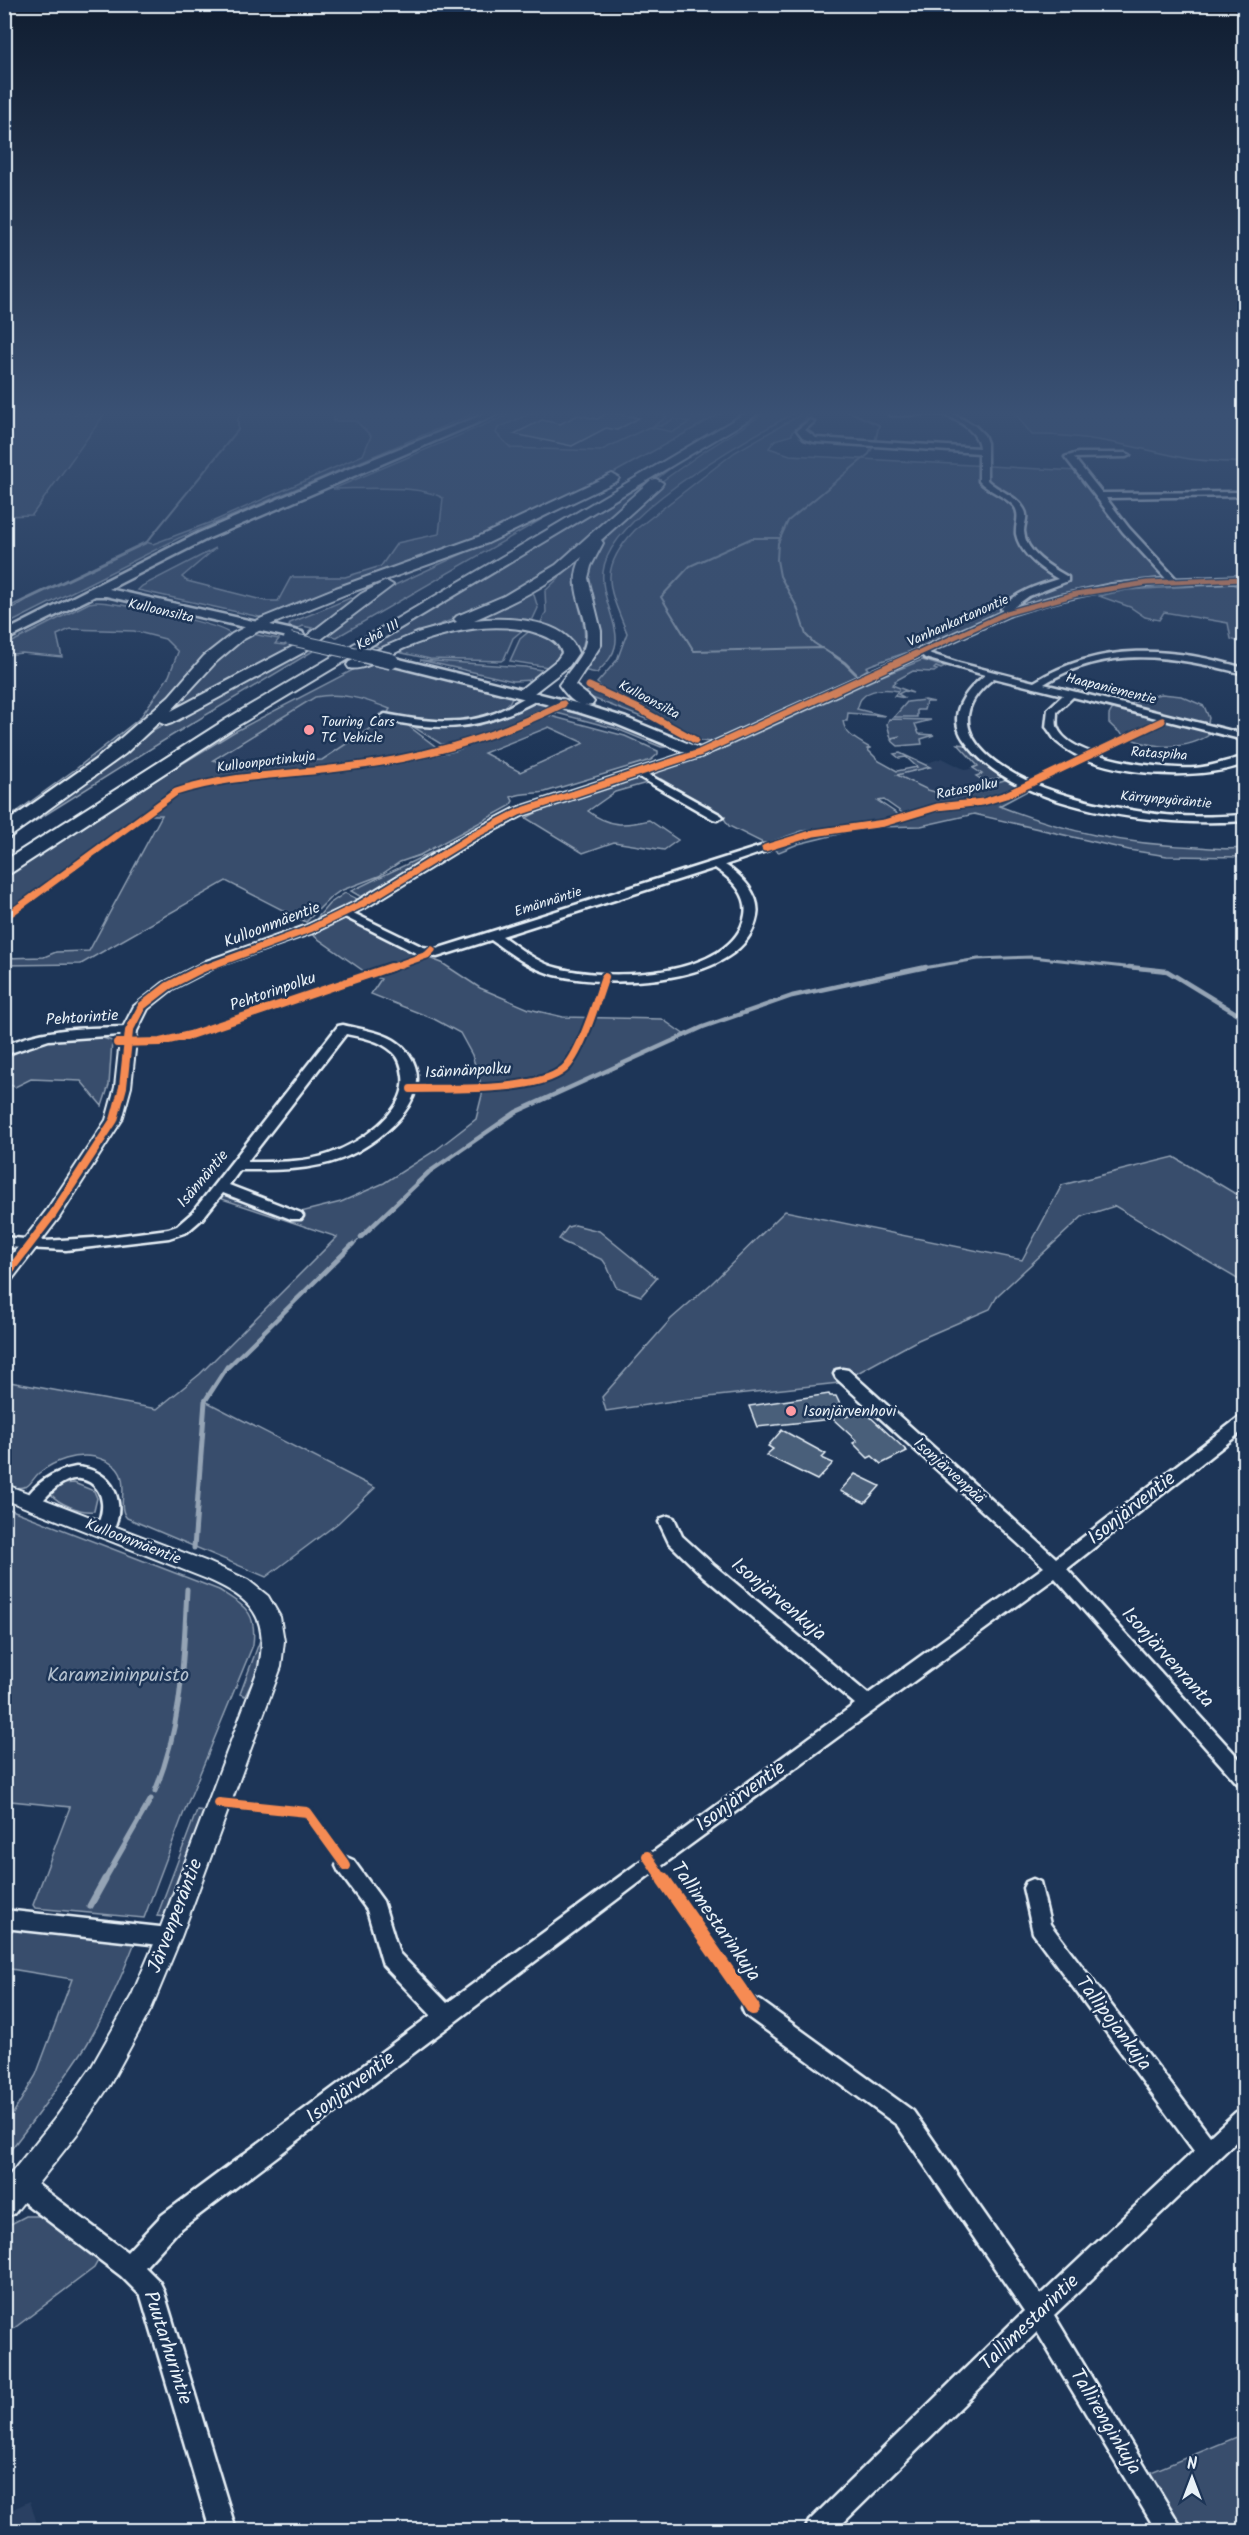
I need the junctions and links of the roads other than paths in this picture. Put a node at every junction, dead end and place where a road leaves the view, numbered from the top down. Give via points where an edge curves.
1 (226, 529) edge
2 (507, 529) edge
3 (531, 529) edge
4 (557, 529) edge
5 (605, 529) edge
6 (1021, 529) edge
7 (1126, 529) edge
8 (601, 533) junction
9 (483, 540) junction
10 (1245, 579) edge
11 (1174, 582) junction
12 (99, 594) junction
13 (1007, 613) junction
14 (253, 628) junction
15 (7, 637) edge
16 (413, 639) junction
17 (922, 651) junction
18 (579, 667) junction
19 (1245, 671) edge
20 (994, 673) junction
21 (1037, 684) junction
22 (534, 692) junction
23 (1072, 693) junction
24 (586, 702) junction
25 (385, 717) dead end
26 (1245, 737) edge
27 (195, 746) junction
28 (159, 751) dead end
29 (699, 753) junction
30 (105, 760) junction
31 (1245, 760) edge
32 (640, 773) junction
33 (717, 817) dead end
34 (1245, 818) edge
35 (33, 831) dead end
36 (4, 833) edge
37 (765, 848) dead end
38 (4, 850) edge
39 (715, 863) junction
40 (4, 868) edge
41 (343, 913) junction
42 (494, 936) junction
43 (129, 1031) junction
44 (4, 1051) edge
45 (238, 1166) junction
46 (221, 1187) junction
47 (296, 1216) dead end
48 (4, 1242) edge
49 (29, 1246) junction
50 (4, 1278) edge
51 (842, 1374) dead end
52 (1244, 1422) edge
53 (4, 1491) edge
54 (32, 1502) junction
55 (668, 1522) dead end
56 (105, 1531) junction
57 (1056, 1568) junction
58 (258, 1600) joint
59 (868, 1705) junction
60 (1245, 1778) edge
61 (346, 1866) dead end
62 (1033, 1888) dead end
63 (4, 1919) edge
64 (170, 1937) junction
65 (753, 2008) dead end
66 (446, 2016) junction
67 (1245, 2119) edge
68 (1209, 2153) junction
69 (13, 2195) edge
70 (129, 2268) junction
71 (1039, 2313) junction
72 (223, 2530) edge
73 (818, 2530) edge
74 (1170, 2530) edge

1 - 12 main road
2 - 9 highway
3 - 28 highway, Kehä III
4 - 27 highway, Kehä III
5 - 8 highway
6 - 13 street via 1026,546 1065,579 1011,604
7 - 11 street
8 - 16 highway via 540,582
8 - 18 highway via 581,578 594,638 591,651
9 - 14 highway via 341,591
9 - 30 highway via 381,588 299,650 196,702
10 - 11 street, Vanhankartanontie
11 - 13 street, Vanhankartanontie via 1086,592
12 - 14 main road, Kulloonsilta
12 - 15 main road
13 - 17 street, Vanhankartanontie
14 - 22 main road, Kulloonsilta, bridge
14 - 30 highway via 218,651 175,699
16 - 22 highway via 467,625 510,624 545,630 566,642 570,652
16 - 27 highway
17 - 20 street, Haapaniementie via 928,656
17 - 29 street, Vanhankartanontie
18 - 22 highway
18 - 24 highway via 567,685
19 - 21 street via 1187,658 1136,655 1078,663
20 - 21 street, Haapaniementie
20 - 34 street, Kärrynpyöräntie via 968,696 961,713 965,733 978,752 1015,778 1087,804 1146,816
21 - 23 street, Haapaniementie
22 - 24 main road, Kulloonsilta
22 - 25 street via 492,719 452,726
22 - 29 main road, Kulloonsilta via 616,719 675,747
23 - 26 street, Haapaniementie
23 - 31 street, Rataspiha via 1052,712 1056,733 1102,760 1177,772 1212,770
24 - 29 main road, Kulloonsilta via 687,743
27 - 40 highway, Kehä III
29 - 32 street, Kulloonmäentie
30 - 36 highway
32 - 33 street
32 - 41 street, Kulloonmäentie via 544,802 501,820 380,895
35 - 38 highway
37 - 39 street, Emännäntie
39 - 42 street, Emännäntie
39 - 42 street via 737,879 748,895 752,922 745,937 708,963 658,975 583,976 537,966
41 - 42 street, Emännäntie via 430,953
41 - 43 street, Kulloonmäentie via 298,934 212,964 168,986 142,1006
43 - 44 street, Pehtorintie via 35,1038
43 - 49 street, Kulloonmäentie via 123,1087 114,1120
45 - 45 street, Isännäntie via 343,1029 371,1034 396,1046 410,1065 411,1089 399,1111 381,1131 343,1154 298,1165
45 - 46 street, Isännäntie
46 - 47 street
46 - 49 street, Isännäntie via 191,1222 169,1233 55,1247
48 - 49 street, Isännäntie
49 - 50 street, Kulloonmäentie
51 - 57 street, Isonjärvenpää
52 - 57 street, Isonjärventie
53 - 54 street, Kulloonmäentie
54 - 56 street, Kulloonmäentie
54 - 56 street via 48,1485 67,1474 83,1472 98,1478 108,1490 111,1503
55 - 59 street, Isonjärvenkuja via 675,1539 709,1571
56 - 58 street, Kulloonmäentie via 214,1574
57 - 59 street, Isonjärventie
57 - 60 street, Isonjärvenranta
58 - 64 street, Järvenperäntie via 272,1622 274,1648 270,1667
59 - 66 street, Isonjärventie
61 - 66 street via 376,1907 390,1958
62 - 68 street, Tallipojankuja via 1040,1927
63 - 64 street
64 - 69 street, Järvenperäntie via 142,2001 99,2077
65 - 71 street, Tallimestarinkuja via 905,2118
66 - 70 street, Isonjärventie via 170,2223
67 - 68 street, Tallimestarintie
68 - 71 street, Tallimestarintie
69 - 70 street, Puutarhurintie
70 - 72 street, Puutarhurintie via 151,2289
71 - 73 street, Tallimestarintie
71 - 74 street, Tallirenginkuja

